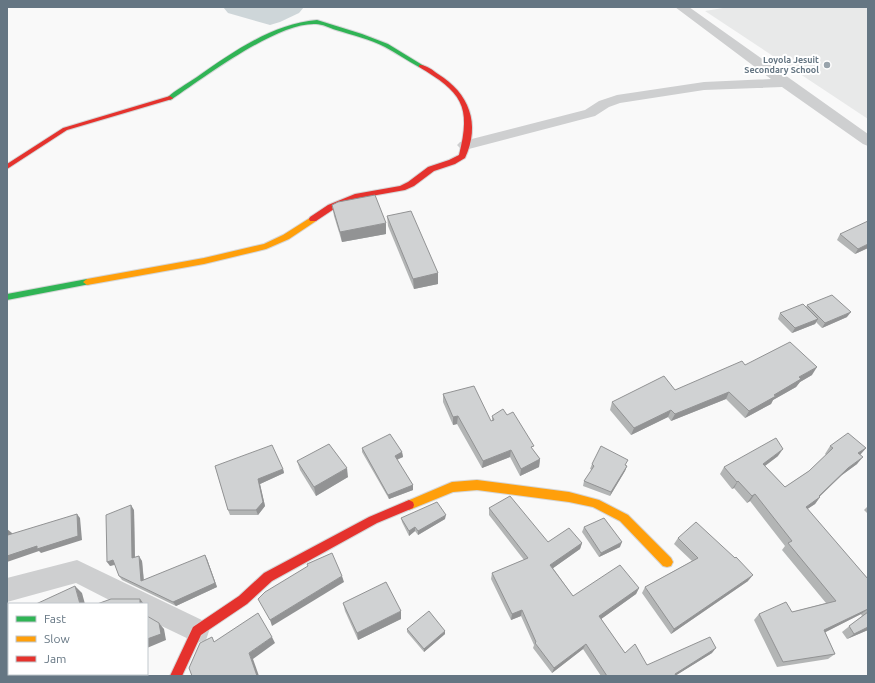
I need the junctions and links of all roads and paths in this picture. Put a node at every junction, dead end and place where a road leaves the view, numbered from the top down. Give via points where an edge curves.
1 (681, 7) edge
2 (785, 83) junction
3 (868, 141) edge
4 (465, 145) junction
5 (7, 167) edge
6 (7, 297) edge
7 (667, 562) dead end
8 (7, 590) edge
9 (140, 603) edge
10 (148, 607) edge
11 (196, 631) junction
12 (176, 676) edge

1 - 2 street
2 - 3 street
2 - 4 street via 704,86 618,99 590,113
4 - 5 street via 468,129 466,106 458,93 442,78 386,45 317,22 306,22 281,30 252,44 173,97 65,129
4 - 6 street via 462,156 431,169 407,186 344,201 286,237 266,246 204,261
7 - 11 street via 624,518 595,503 569,497 477,485 452,487 373,520 268,577 243,600
8 - 9 street via 77,571
10 - 11 street
11 - 12 street

